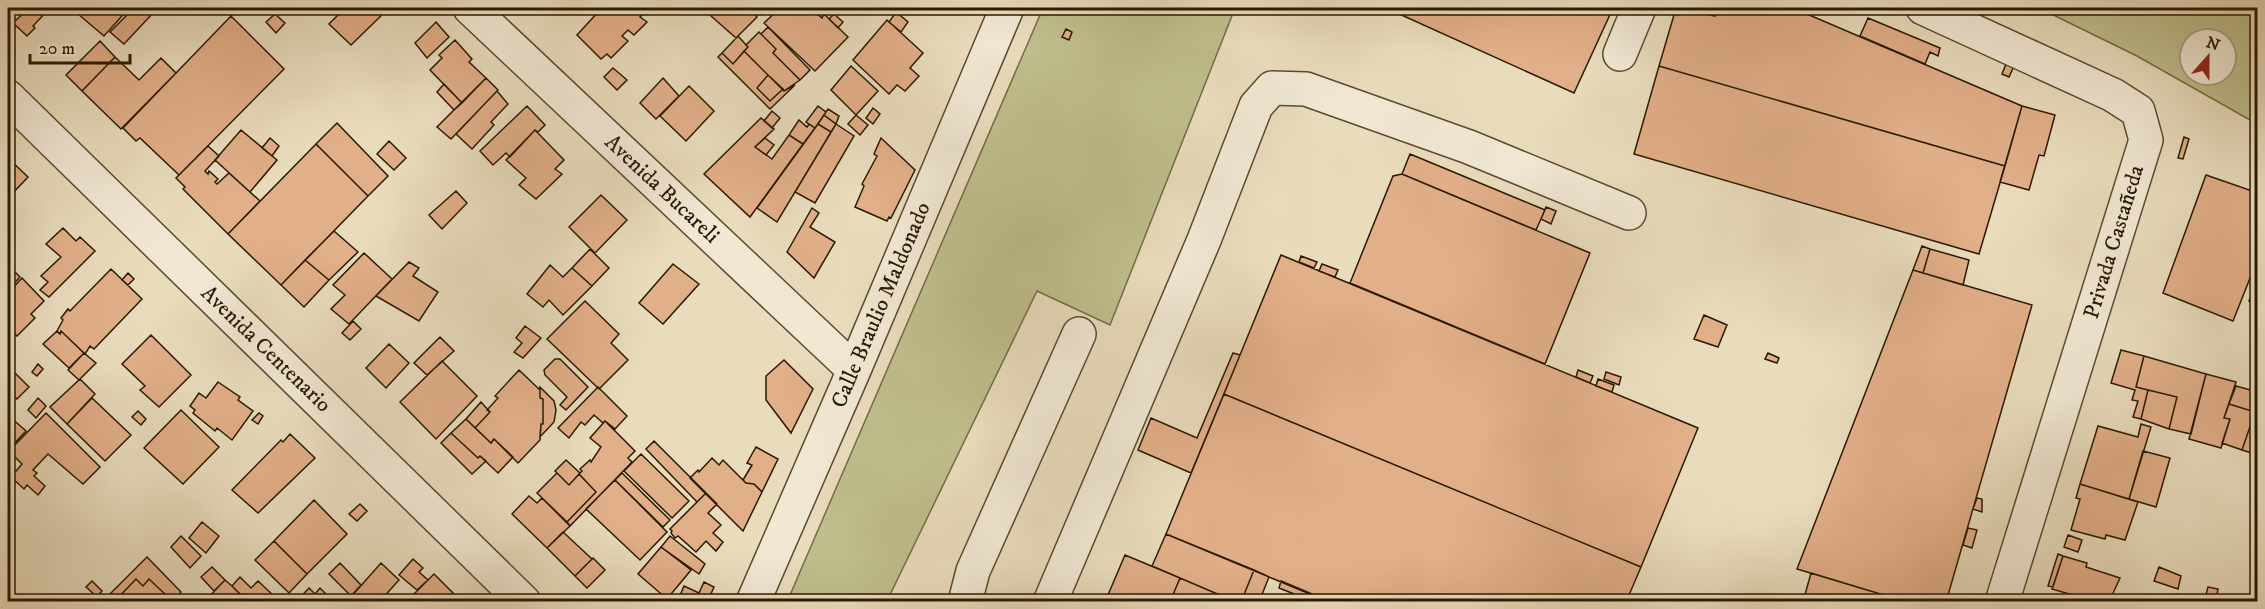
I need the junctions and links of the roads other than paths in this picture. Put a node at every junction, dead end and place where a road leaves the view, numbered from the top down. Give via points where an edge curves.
1 (470, 8) edge
2 (1007, 8) edge
3 (1639, 8) edge
4 (1923, 8) edge
5 (1620, 54) dead end
6 (8, 97) edge
7 (1629, 213) dead end
8 (1079, 334) dead end
9 (854, 370) junction
10 (521, 600) edge
11 (753, 602) edge
12 (965, 602) edge
13 (1050, 602) edge
14 (2002, 602) edge

1 - 9 street, Avenida Bucareli
2 - 9 street, Calle Braulio Maldonado
3 - 5 street
4 - 14 street, Privada Castañeda via 2114,95 2138,111 2146,140
6 - 10 street, Avenida Centenario
7 - 13 street via 1469,147 1306,89 1272,88 1256,106 1204,240
8 - 12 street via 973,571
9 - 11 street, Calle Braulio Maldonado

